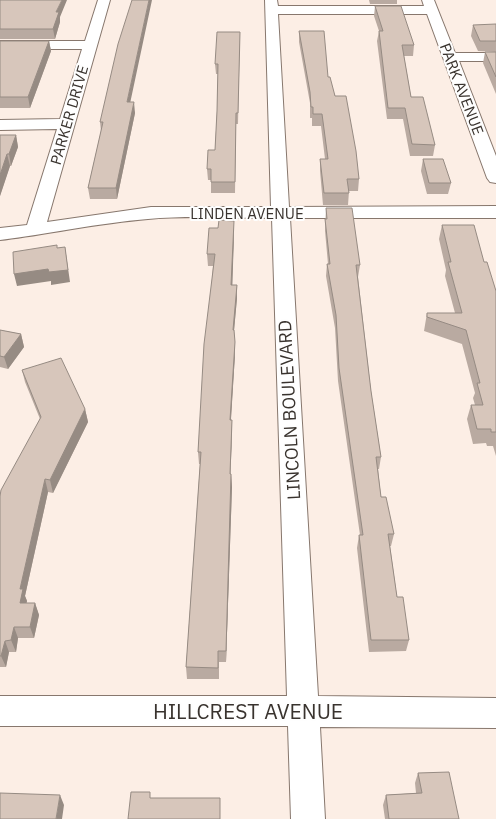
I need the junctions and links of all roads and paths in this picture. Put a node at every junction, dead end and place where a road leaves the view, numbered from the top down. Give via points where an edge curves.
1 (104, 0) edge
2 (271, 5) edge
3 (430, 5) edge
4 (0, 45) edge
5 (90, 45) junction
6 (450, 57) junction
7 (496, 57) edge
8 (67, 124) junction
9 (0, 125) edge
10 (496, 178) edge
11 (496, 212) edge
12 (281, 213) junction
13 (35, 231) junction
14 (0, 234) edge
15 (0, 711) edge
16 (303, 711) junction
17 (496, 713) edge
18 (308, 819) edge

1 - 5 street, PARKER DRIVE
2 - 3 street
2 - 12 street, LINCOLN BOULEVARD
3 - 6 street, PARK AVENUE
4 - 5 street
5 - 8 street, PARKER DRIVE
6 - 7 street
6 - 10 street, PARK AVENUE
8 - 9 street
8 - 13 street, PARKER DRIVE
11 - 12 street, LINDEN AVENUE
12 - 13 street, LINDEN AVENUE via 151,213
12 - 16 street, LINCOLN BOULEVARD
13 - 14 street, LINDEN AVENUE
15 - 16 street, HILLCREST AVENUE
16 - 17 street, HILLCREST AVENUE
16 - 18 street, LINCOLN BOULEVARD

